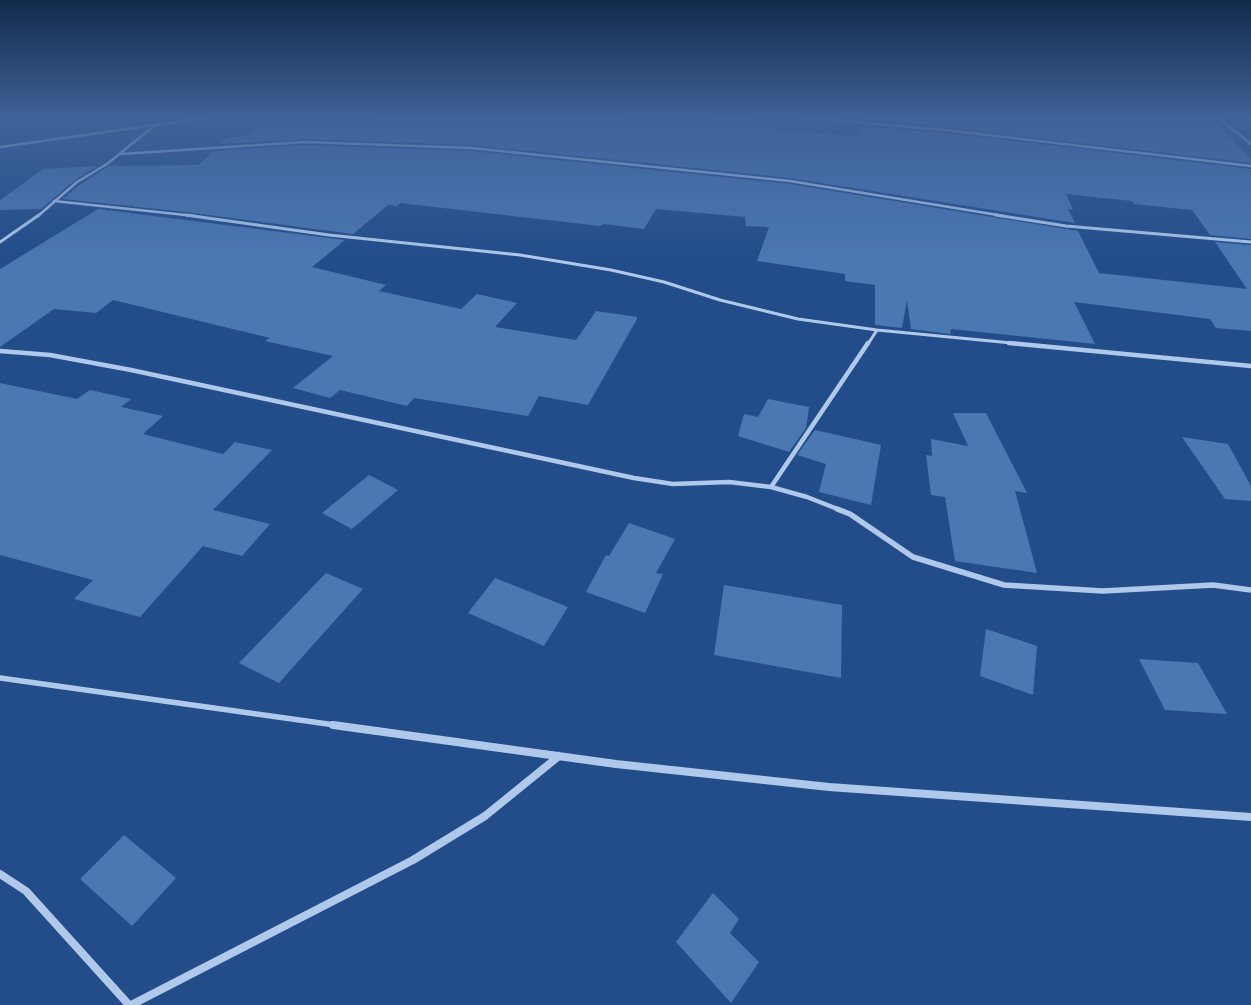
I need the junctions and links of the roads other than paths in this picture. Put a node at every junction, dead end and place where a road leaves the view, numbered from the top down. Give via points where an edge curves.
1 (105, 164) edge
2 (625, 164) edge
3 (1233, 164) edge
4 (1251, 166) edge
5 (54, 201) junction
6 (0, 242) edge
7 (1251, 242) edge
8 (877, 330) junction
9 (0, 351) edge
10 (1251, 366) edge
11 (771, 487) junction
12 (1251, 590) edge
13 (0, 678) edge
14 (558, 756) junction
15 (1251, 817) edge
16 (0, 874) edge
17 (130, 1005) edge

1 - 5 street
2 - 7 street via 790,181 1066,226
3 - 4 street
5 - 6 street via 32,221
5 - 8 street via 520,255 612,270 798,319
8 - 10 street
8 - 11 street
9 - 11 street via 50,355 130,370 634,478 673,484 729,482
11 - 12 street via 850,514 913,557 1004,585 1103,591 1213,585
13 - 14 street
14 - 15 street via 829,787
14 - 17 street via 485,816 413,860
16 - 17 street via 26,891

